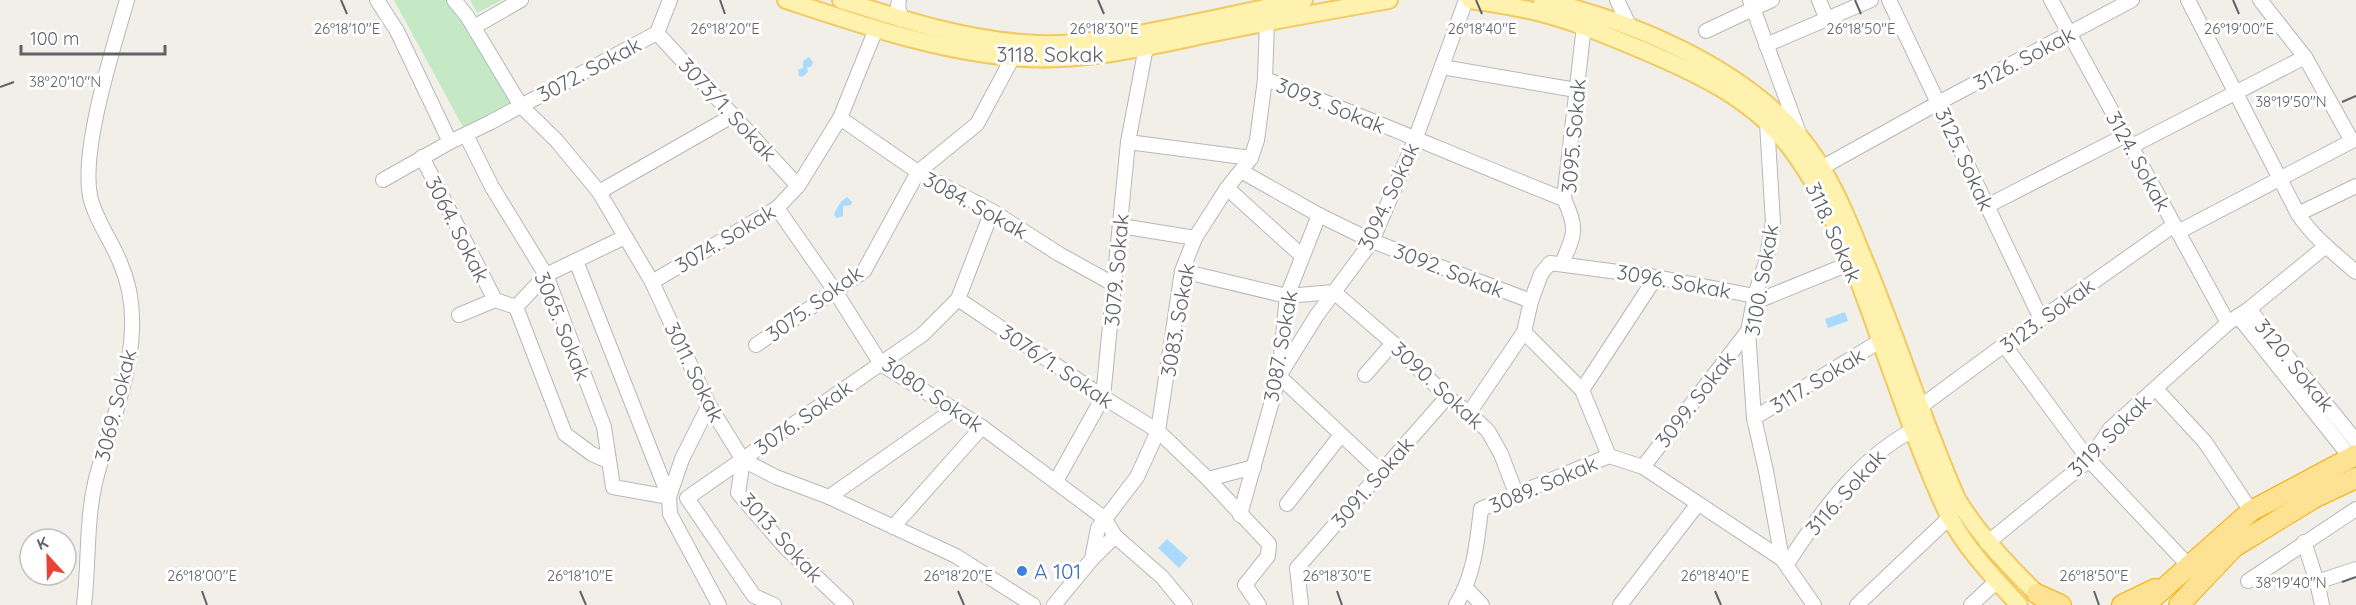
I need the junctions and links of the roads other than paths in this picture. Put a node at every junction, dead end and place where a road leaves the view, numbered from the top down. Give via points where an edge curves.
1 (127, 0) edge
2 (377, 0) edge
3 (454, 0) edge
4 (462, 0) edge
5 (521, 0) edge
6 (670, 0) edge
7 (786, 0) edge
8 (841, 0) edge
9 (899, 0) edge
10 (1304, 0) edge
11 (1389, 0) edge
12 (1468, 0) edge
13 (1542, 0) edge
14 (1617, 0) edge
15 (1772, 0) edge
16 (1819, 0) edge
17 (1871, 0) edge
18 (1888, 0) edge
19 (2051, 0) edge
20 (2132, 0) edge
21 (2188, 0) edge
22 (2260, 0) edge
23 (2114, 4) edge
24 (1751, 5) edge
25 (1265, 10) edge
26 (902, 20) junction
27 (1827, 20) junction
28 (470, 22) junction
29 (1584, 26) junction
30 (1630, 27) junction
31 (876, 29) junction
32 (1706, 31) dead end
33 (657, 33) junction
34 (2070, 34) junction
35 (1766, 45) junction
36 (1146, 47) junction
37 (1013, 57) junction
38 (2305, 57) junction
39 (1442, 67) junction
40 (1265, 79) junction
41 (1576, 90) junction
42 (2235, 93) junction
43 (1938, 103) junction
44 (520, 106) junction
45 (732, 116) junction
46 (840, 118) junction
47 (1767, 123) junction
48 (466, 135) junction
49 (1800, 137) junction
50 (1415, 140) junction
51 (2127, 141) junction
52 (450, 142) junction
53 (1128, 142) junction
54 (422, 157) junction
55 (1251, 158) junction
56 (1821, 168) junction
57 (1241, 171) junction
58 (918, 172) junction
59 (2280, 179) junction
60 (383, 180) dead end
61 (798, 186) junction
62 (2356, 186) edge
63 (1227, 188) junction
64 (599, 192) junction
65 (1564, 199) junction
66 (1987, 206) junction
67 (777, 208) junction
68 (992, 211) junction
69 (1319, 214) junction
70 (2298, 214) junction
71 (1121, 226) junction
72 (2176, 229) junction
73 (625, 237) junction
74 (1195, 238) junction
75 (1372, 240) junction
76 (2326, 246) junction
77 (1302, 256) junction
78 (576, 261) junction
79 (1562, 263) junction
80 (1851, 263) junction
81 (1182, 271) junction
82 (2356, 272) edge
83 (546, 275) junction
84 (1656, 277) junction
85 (652, 282) junction
86 (1115, 285) junction
87 (835, 291) junction
88 (1334, 292) junction
89 (1287, 296) junction
90 (1755, 296) junction
91 (958, 299) junction
92 (495, 300) junction
93 (1530, 301) junction
94 (516, 306) junction
95 (459, 315) dead end
96 (2238, 316) junction
97 (2041, 319) junction
98 (1748, 331) junction
99 (1524, 332) junction
100 (1880, 342) junction
101 (1393, 343) junction
102 (756, 345) dead end
103 (2004, 345) junction
104 (881, 363) junction
105 (1365, 375) dead end
106 (1279, 376) junction
107 (2156, 389) junction
108 (1582, 390) junction
109 (1103, 397) junction
110 (1447, 397) junction
111 (709, 405) junction
112 (1920, 407) junction
113 (953, 410) junction
114 (1469, 412) junction
115 (1754, 417) junction
116 (982, 426) junction
117 (1158, 430) junction
118 (1913, 430) junction
119 (1341, 435) junction
120 (2354, 452) edge
121 (1609, 456) junction
122 (742, 460) junction
123 (2089, 460) junction
124 (608, 461) junction
125 (1643, 467) junction
126 (1254, 468) junction
127 (1380, 471) junction
128 (2356, 478) edge
129 (1208, 479) junction
130 (1056, 481) junction
131 (1517, 496) junction
132 (669, 497) junction
133 (830, 497) junction
134 (1287, 504) dead end
135 (1697, 505) junction
136 (2356, 509) edge
137 (2251, 511) junction
138 (1240, 514) junction
139 (1950, 517) junction
140 (1104, 518) junction
141 (893, 527) junction
142 (1115, 536) junction
143 (2304, 542) junction
144 (1987, 543) junction
145 (2234, 547) junction
146 (1092, 559) junction
147 (1784, 562) junction
148 (2188, 566) junction
149 (2356, 569) edge
150 (2247, 580) dead end
151 (1997, 581) junction
152 (2317, 582) junction
153 (2166, 584) junction
154 (1466, 588) junction
155 (2043, 599) edge
156 (84, 605) edge
157 (719, 605) edge
158 (774, 605) edge
159 (846, 605) edge
160 (1032, 605) edge
161 (1054, 605) edge
162 (1185, 605) edge
163 (1259, 605) edge
164 (1301, 605) edge
165 (1456, 605) edge
166 (1482, 605) edge
167 (1620, 605) edge
168 (1814, 605) edge
169 (1857, 605) edge
170 (1971, 605) edge
171 (2019, 605) edge
172 (2061, 605) edge
173 (2122, 605) edge
174 (2145, 605) edge
175 (2179, 605) edge
176 (2194, 605) edge
177 (2322, 605) edge

1 - 156 street, 3069. Sokak via 96,118 88,171 90,197 128,285 132,330 123,383 95,484
2 - 52 street via 397,31
3 - 28 street, 3011. Sokak
4 - 28 street, 3011. Sokak
5 - 28 street
6 - 33 street
7 - 31 main road, 3118. Sokak
8 - 26 main road, 3118. Sokak
9 - 26 street
10 - 25 main road, 3118. Sokak
11 - 25 main road, 3118. Sokak
12 - 29 main road, 3118. Sokak via 1531,10
12 - 39 street, 3094. Sokak
13 - 30 main road, 3118. Sokak
14 - 30 street
15 - 24 street
16 - 27 street
17 - 27 street
18 - 43 street, 3125. Sokak
19 - 34 street, 3124. Sokak
20 - 23 street, 3126. Sokak
21 - 42 street
22 - 38 street
23 - 34 street, 3126. Sokak
24 - 32 street
24 - 35 street
25 - 26 main road, 3118. Sokak via 1086,43 1024,44 964,36
25 - 36 main road, 3118. Sokak
25 - 40 street, 3083. Sokak
27 - 35 street
28 - 44 street, 3011. Sokak
29 - 41 street, 3095. Sokak
29 - 47 main road, 3118. Sokak via 1692,70 1729,92
30 - 49 main road, 3118. Sokak via 1732,78
31 - 37 main road, 3118. Sokak via 964,51
31 - 46 street, 3074. Sokak
33 - 44 street, 3072. Sokak
33 - 45 street, 3073/1. Sokak
34 - 43 street, 3126. Sokak
34 - 51 street, 3124. Sokak
35 - 49 street
36 - 37 main road, 3118. Sokak via 1071,57
36 - 53 street, 3079. Sokak
37 - 58 street, 3075. Sokak via 977,124
38 - 42 street
38 - 59 street, 3123. Sokak via 2352,141
39 - 41 street
39 - 50 street, 3094. Sokak
40 - 50 street, 3093. Sokak via 1342,107
40 - 55 street, 3083. Sokak
41 - 65 street, 3095. Sokak
42 - 51 street
42 - 59 street
43 - 56 street, 3126. Sokak
43 - 66 street, 3125. Sokak
44 - 48 street, 3072. Sokak
44 - 64 street, 3011. Sokak via 556,140
45 - 61 street, 3073/1. Sokak
45 - 64 street
46 - 58 street, 3084. Sokak
46 - 61 street, 3074. Sokak
47 - 80 main road, 3118. Sokak via 1807,172
47 - 90 street, 3100. Sokak via 1773,222
48 - 52 street, 3072. Sokak
48 - 83 street, 3065. Sokak via 492,187
49 - 56 main road, 3118. Sokak
50 - 65 street, 3093. Sokak
50 - 75 street, 3094. Sokak
51 - 66 street
51 - 72 street, 3124. Sokak
52 - 54 street, 3072. Sokak
53 - 55 street
53 - 71 street, 3079. Sokak
54 - 60 street, 3072. Sokak
54 - 92 street, 3064. Sokak
55 - 57 street, 3083. Sokak
56 - 112 main road, 3118. Sokak via 1857,241
57 - 63 street, 3083. Sokak
57 - 69 street, 3092. Sokak
58 - 68 street, 3084. Sokak
58 - 87 street, 3075. Sokak via 864,271
59 - 70 street
59 - 72 street, 3123. Sokak
61 - 67 street, 3074. Sokak
62 - 70 street
63 - 74 street, 3083. Sokak
63 - 77 street
64 - 73 street, 3011. Sokak
65 - 79 street, 3095. Sokak via 1574,220 1572,242
66 - 97 street, 3125. Sokak
67 - 85 street, 3074. Sokak
67 - 87 street, 3080. Sokak
68 - 86 street, 3084. Sokak
68 - 91 street, 3076. Sokak
69 - 75 street, 3092. Sokak
69 - 77 street, 3087. Sokak
70 - 76 street
71 - 74 street
71 - 86 street, 3079. Sokak
72 - 96 street, 3124. Sokak
72 - 97 street, 3123. Sokak
73 - 78 street
73 - 85 street, 3011. Sokak
74 - 81 street, 3083. Sokak
75 - 88 street, 3094. Sokak
75 - 93 street, 3092. Sokak
76 - 82 street
76 - 96 street, 3119. Sokak
77 - 89 street, 3087. Sokak
78 - 83 street
78 - 132 street, 3065. Sokak
79 - 84 street, 3096. Sokak
79 - 93 street via 1550,262
80 - 90 street, 3096. Sokak via 1765,298
80 - 100 main road, 3118. Sokak
81 - 89 street
81 - 117 street, 3083. Sokak
83 - 94 street
83 - 124 street, 3065. Sokak via 604,427
84 - 90 street, 3096. Sokak
84 - 108 street
85 - 111 street, 3011. Sokak
86 - 109 street, 3079. Sokak
87 - 102 street, 3075. Sokak
87 - 104 street, 3080. Sokak
88 - 89 street
88 - 101 street, 3090. Sokak
88 - 106 street, 3094. Sokak
89 - 106 street, 3087. Sokak
90 - 98 street, 3100. Sokak
91 - 104 street, 3076. Sokak via 921,335
91 - 109 street, 3076/1. Sokak
92 - 94 street
92 - 95 street
93 - 99 street
94 - 124 street via 565,434
96 - 107 street, 3119. Sokak
96 - 120 street, 3124. Sokak
97 - 103 street, 3123. Sokak
98 - 115 street, 3100. Sokak
98 - 125 street, 3099. Sokak
99 - 108 street
99 - 114 street
100 - 115 street, 3117. Sokak
100 - 118 main road, 3118. Sokak
101 - 105 street
101 - 110 street, 3090. Sokak
103 - 112 street, 3123. Sokak
103 - 123 street
104 - 113 street, 3080. Sokak
104 - 122 street, 3076. Sokak
106 - 119 street
106 - 126 street, 3087. Sokak
107 - 123 street, 3119. Sokak via 2110,429
107 - 137 street via 2205,442
108 - 121 street
109 - 117 street, 3076/1. Sokak
109 - 130 street, 3079. Sokak
110 - 114 street, 3090. Sokak
110 - 127 street, 3091. Sokak
111 - 122 street, 3011. Sokak
111 - 132 street via 682,459
112 - 144 main road, 3118. Sokak via 1957,499
113 - 116 street, 3080. Sokak
113 - 133 street
114 - 131 street, 3090. Sokak via 1488,431
115 - 147 street, 3100. Sokak
116 - 130 street, 3080. Sokak
116 - 141 street
117 - 129 street, 3076/1. Sokak
117 - 140 street, 3083. Sokak via 1137,477
118 - 139 main road, 3118. Sokak
118 - 147 street, 3116. Sokak via 1876,453 1816,518
119 - 127 street
119 - 134 street
120 - 137 highway
121 - 125 street, 3089. Sokak
121 - 131 street, 3089. Sokak
122 - 133 street
122 - 158 street, 3076. Sokak via 687,498 754,596
122 - 159 street, 3013. Sokak via 738,493
123 - 144 street, 3119. Sokak
123 - 148 street
124 - 132 street, 3065. Sokak via 613,487
125 - 135 street, 3089. Sokak
126 - 129 street
126 - 138 street, 3087. Sokak
127 - 164 street, 3091. Sokak via 1297,568
128 - 145 highway via 2314,498
129 - 138 street, 3076/1. Sokak
130 - 140 street, 3080. Sokak
131 - 154 street, 3089. Sokak via 1481,509 1477,548
132 - 157 street, 3065. Sokak via 670,514
133 - 141 street
135 - 147 street, 3089. Sokak
135 - 167 street
136 - 143 street
137 - 148 highway
138 - 163 street, 3076/1. Sokak via 1269,544 1268,556 1245,585
139 - 151 main road, 3118. Sokak
139 - 169 street
140 - 142 street
140 - 146 street, 3083. Sokak
141 - 160 street via 957,556
142 - 146 street
142 - 162 street via 1162,576
143 - 150 street
143 - 152 street
144 - 155 main road, 3118. Sokak
145 - 175 highway
145 - 176 highway
146 - 161 street, 3083. Sokak
147 - 168 street, 3100. Sokak
148 - 153 highway
149 - 152 street
151 - 170 street
151 - 171 main road, 3118. Sokak
152 - 177 street
153 - 173 highway
153 - 174 highway
154 - 165 street, 3089. Sokak
154 - 166 street
155 - 172 highway

